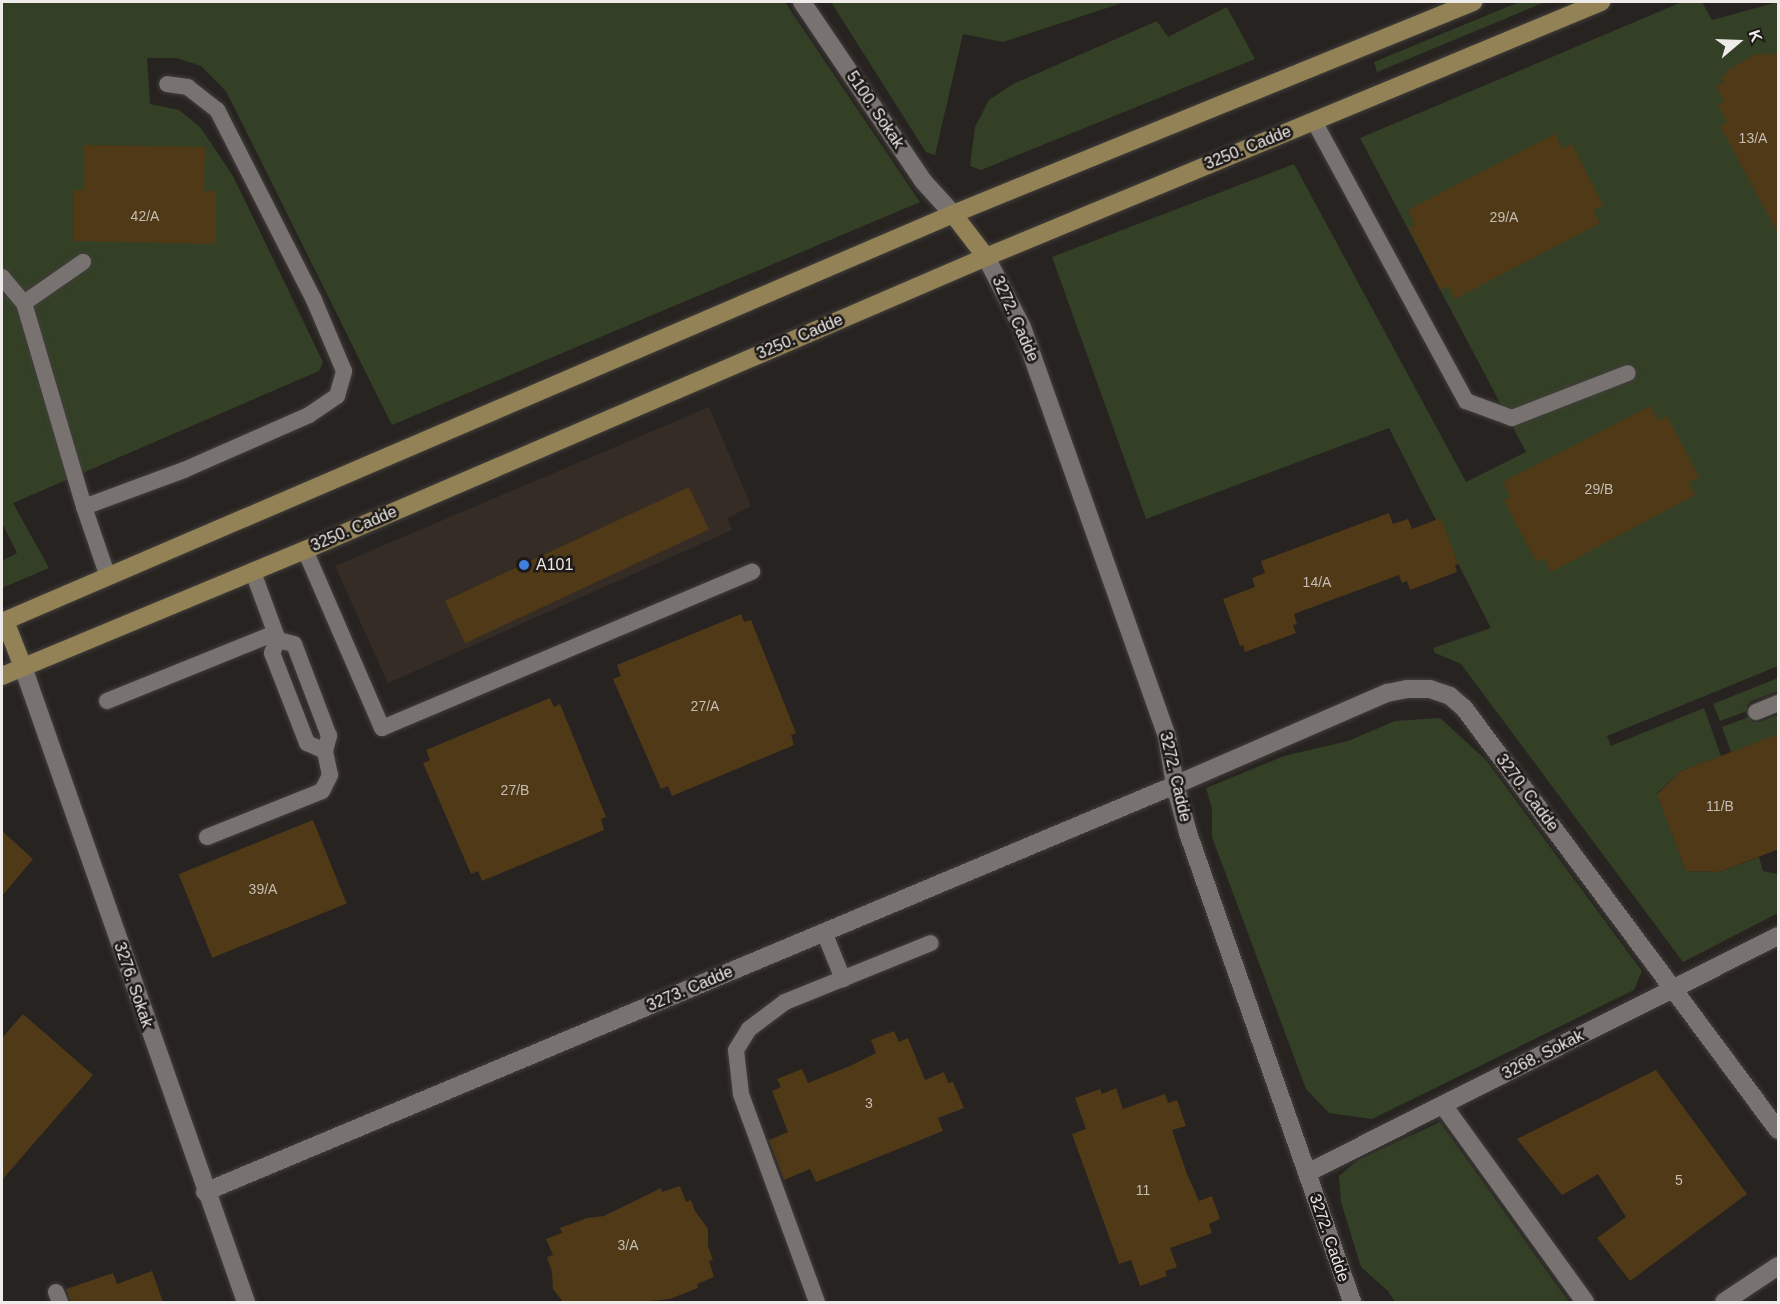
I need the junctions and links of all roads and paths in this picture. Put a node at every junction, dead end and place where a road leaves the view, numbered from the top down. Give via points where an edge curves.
1 (802, 2) edge
2 (1473, 2) edge
3 (1601, 2) edge
4 (167, 84) dead end
5 (1314, 121) junction
6 (954, 214) junction
7 (986, 257) junction
8 (82, 262) dead end
9 (2, 277) edge
10 (24, 303) junction
11 (1628, 373) dead end
12 (84, 507) junction
13 (305, 550) junction
14 (252, 572) junction
15 (752, 572) dead end
16 (108, 577) junction
17 (3, 621) edge
18 (276, 637) junction
19 (22, 667) junction
20 (2, 676) edge
21 (106, 701) dead end
22 (1779, 703) edge
23 (1756, 712) dead end
24 (325, 751) junction
25 (1175, 785) junction
26 (207, 837) dead end
27 (824, 933) junction
28 (1779, 936) edge
29 (932, 942) dead end
30 (843, 979) junction
31 (1673, 989) junction
32 (1443, 1105) junction
33 (1779, 1130) edge
34 (1307, 1173) junction
35 (205, 1192) junction
36 (1779, 1266) edge
37 (246, 1302) edge
38 (817, 1302) edge
39 (1352, 1302) edge
40 (1585, 1302) edge
41 (1724, 1302) edge

1 - 6 street, 5100. Sokak via 924,182
2 - 6 street
3 - 5 street, 3250. Cadde
4 - 12 lane via 188,87 217,110 314,300 344,371 337,396 309,415 184,470
5 - 7 street, 3250. Cadde
5 - 11 lane via 1466,401 1512,418
6 - 7 street
6 - 16 street
7 - 13 street, 3250. Cadde
7 - 25 street, 3272. Cadde via 1022,327 1167,737
8 - 10 lane
9 - 10 lane
10 - 12 lane
12 - 16 lane
13 - 14 street, 3250. Cadde
13 - 15 lane via 382,728
14 - 18 lane
14 - 19 street, 3250. Cadde
16 - 17 street
17 - 19 street
18 - 21 lane
18 - 24 lane via 272,653 308,744
18 - 24 lane via 294,644 329,736
19 - 20 street, 3250. Cadde
19 - 35 street, 3276. Sokak
22 - 23 lane
24 - 26 lane via 330,775 322,791
25 - 27 street, 3273. Cadde
25 - 31 street, 3270. Cadde via 1387,693 1430,689 1450,696 1464,708
25 - 34 street, 3272. Cadde via 1188,833
27 - 30 lane
27 - 35 street, 3273. Cadde
28 - 31 street, 3268. Sokak
29 - 30 lane
30 - 38 lane via 785,1002 749,1029 736,1050 741,1094
31 - 32 street, 3268. Sokak
31 - 33 street, 3270. Cadde
32 - 34 street, 3268. Sokak
32 - 40 street
34 - 39 street, 3272. Cadde
35 - 37 street, 3276. Sokak
36 - 41 street

